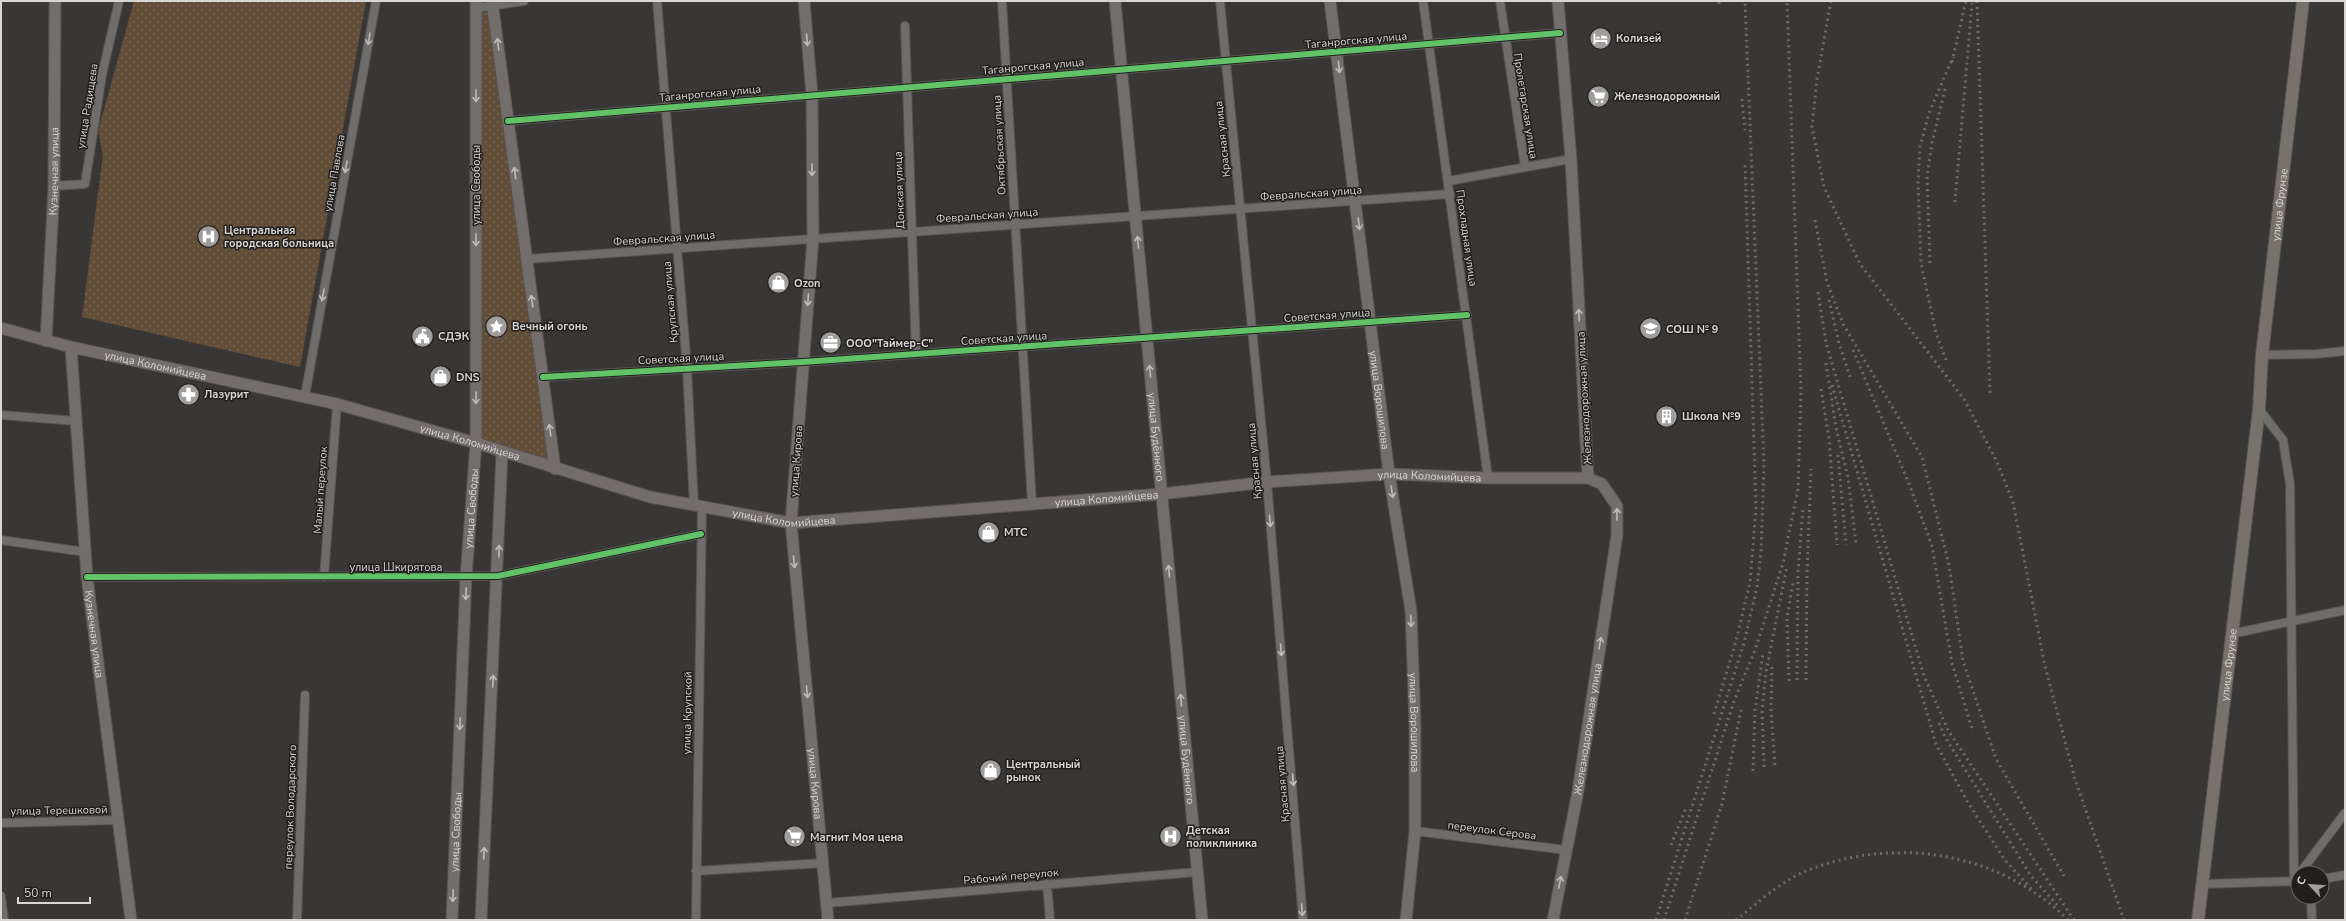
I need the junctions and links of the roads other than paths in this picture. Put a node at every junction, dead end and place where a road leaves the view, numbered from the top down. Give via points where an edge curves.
1 (55, 1) edge
2 (119, 1) edge
3 (376, 1) edge
4 (524, 1) edge
5 (658, 1) edge
6 (804, 1) edge
7 (1002, 1) edge
8 (1115, 1) edge
9 (1220, 1) edge
10 (1330, 1) edge
11 (1423, 1) edge
12 (1500, 1) edge
13 (1558, 1) edge
14 (2303, 1) edge
15 (492, 4) edge
16 (476, 5) edge
17 (905, 26) dead end
18 (1560, 33) junction
19 (1504, 37) junction
20 (1429, 44) junction
21 (1337, 51) junction
22 (1226, 60) junction
23 (1121, 69) junction
24 (1006, 79) junction
25 (906, 87) junction
26 (812, 95) junction
27 (666, 107) junction
28 (508, 120) junction
29 (1571, 159) junction
30 (1525, 167) junction
31 (1448, 181) junction
32 (54, 186) junction
33 (1450, 194) junction
34 (1356, 201) junction
35 (1240, 209) junction
36 (1135, 216) junction
37 (1015, 224) junction
38 (911, 232) junction
39 (813, 238) junction
40 (677, 248) junction
41 (527, 259) junction
42 (1466, 315) junction
43 (1371, 322) junction
44 (1, 328) edge
45 (1252, 330) junction
46 (1147, 338) junction
47 (46, 341) junction
48 (1022, 346) junction
49 (70, 347) junction
50 (2345, 351) edge
51 (916, 354) junction
52 (2262, 355) junction
53 (803, 362) junction
54 (687, 368) junction
55 (542, 377) junction
56 (305, 396) junction
57 (338, 404) junction
58 (2259, 409) junction
59 (1, 415) edge
60 (76, 421) junction
61 (476, 443) junction
62 (502, 453) junction
63 (555, 469) junction
64 (1389, 474) junction
65 (1488, 478) junction
66 (1588, 478) junction
67 (1267, 482) junction
68 (1161, 494) junction
69 (1032, 504) junction
70 (698, 506) junction
71 (791, 523) junction
72 (700, 534) junction
73 (1, 540) edge
74 (85, 552) junction
75 (498, 576) junction
76 (87, 577) junction
77 (324, 577) junction
78 (466, 577) junction
79 (2345, 610) edge
80 (2292, 621) junction
81 (2231, 634) junction
82 (305, 695) dead end
83 (2345, 813) edge
84 (117, 820) junction
85 (1, 823) edge
86 (1415, 831) junction
87 (1566, 850) junction
88 (823, 863) junction
89 (2297, 865) edge
90 (2306, 865) edge
91 (696, 872) junction
92 (1197, 872) junction
93 (2345, 875) edge
94 (2330, 877) edge
95 (2290, 880) edge
96 (1048, 884) junction
97 (2203, 884) junction
98 (1, 896) edge
99 (826, 903) junction
100 (2311, 905) edge
101 (4, 920) edge
102 (131, 920) edge
103 (297, 920) edge
104 (452, 920) edge
105 (481, 920) edge
106 (696, 920) edge
107 (828, 920) edge
108 (1050, 920) edge
109 (1202, 920) edge
110 (1303, 920) edge
111 (1406, 920) edge
112 (1552, 920) edge
113 (2198, 920) edge
114 (2312, 920) edge

1 - 32 street, Кузнечная улица
2 - 32 street, улица Радищева via 102,75 85,184
3 -> 56 street, улица Павлова
4 - 15 street
5 - 27 street, Крупская улица
6 -> 26 street, улица Кирова
7 - 24 street, Октябрьская улица
8 - 23 street, улица Будённого
9 - 22 street, Красная улица
10 - 21 street, улица Ворошилова
11 - 20 street, Прохладная улица
12 - 19 street, Пролетарская улица
13 - 18 street, Железнодорожная улица
14 - 52 main road, улица Фрунзе
15 - 16 street
28 -> 15 street
16 -> 61 street, улица Свободы
17 - 25 street, Донская улица
18 - 19 street, Таганрогская улица
18 - 29 street, Железнодорожная улица
19 - 20 street, Таганрогская улица
19 - 30 street, Пролетарская улица
20 - 21 street, Таганрогская улица
20 - 31 street, Прохладная улица
21 - 22 street, Таганрогская улица
21 -> 34 street, улица Ворошилова
22 - 23 street, Таганрогская улица
22 - 35 street, Красная улица
23 - 24 street, Таганрогская улица
23 - 36 street, улица Будённого
24 - 25 street, Таганрогская улица
24 - 37 street, Октябрьская улица
25 - 26 street, Таганрогская улица
25 - 38 street, Донская улица
26 - 27 street, Таганрогская улица
26 -> 39 street, улица Кирова
27 - 28 street, Таганрогская улица
27 - 40 street, Крупская улица
41 -> 28 street
29 - 30 street
66 -> 29 street, Железнодорожная улица
30 - 31 street
31 - 33 street, Прохладная улица
32 - 47 street, Кузнечная улица
33 - 34 street, Февральская улица
33 - 42 street, Прохладная улица
34 - 35 street, Февральская улица
34 -> 43 street, улица Ворошилова
35 - 36 street, Февральская улица
35 - 45 street, Красная улица
36 - 37 street, Февральская улица
46 -> 36 street, улица Будённого
37 - 38 street, Февральская улица
37 - 48 street, Октябрьская улица
38 - 39 street, Февральская улица
38 - 51 street, Донская улица
39 - 40 street, Февральская улица
39 -> 53 street, улица Кирова
40 - 41 street, Февральская улица
40 - 54 street, Крупская улица
55 -> 41 street
42 - 43 street, Советская улица
42 - 65 street, Прохладная улица
43 - 45 street, Советская улица
43 - 64 street, улица Ворошилова
44 - 47 street, улица Коломийцева
45 - 46 street, Советская улица
45 - 67 street, Красная улица
46 - 48 street, Советская улица
68 -> 46 street, улица Будённого
47 - 49 street, улица Коломийцева
48 - 51 street, Советская улица
48 - 69 street, Октябрьская улица
49 - 56 street, улица Коломийцева
49 - 60 street, Кузнечная улица
50 - 52 street
51 - 53 street, Советская улица
52 - 58 main road, улица Фрунзе
53 - 54 street, Советская улица
53 - 71 street, улица Кирова
54 - 55 street, Советская улица
54 - 70 street, Крупская улица
63 -> 55 street
56 - 57 street, улица Коломийцева
57 - 61 street, улица Коломийцева
57 - 77 street, Малый переулок
58 - 80 street via 2283,440 2290,484
58 - 81 main road, улица Фрунзе
59 - 60 street
60 - 74 street, Кузнечная улица
61 - 62 street, улица Коломийцева
61 - 78 street, улица Свободы
62 - 63 street, улица Коломийцева
75 -> 62 street
63 - 70 street, улица Коломийцева via 650,497
64 - 65 street, улица Коломийцева
64 - 67 street, улица Коломийцева
64 -> 86 street, улица Ворошилова via 1411,611
65 - 66 street, улица Коломийцева
87 -> 66 street, Железнодорожная улица via 1578,791 1617,535 1617,506 1602,484
67 - 68 street, улица Коломийцева
67 -> 110 street, Красная улица
68 - 69 street, улица Коломийцева
92 -> 68 street, улица Будённого
69 - 71 street, улица Коломийцева
70 - 71 street, улица Коломийцева
70 - 72 street, улица Крупской
71 -> 88 street, улица Кирова
72 - 75 street, улица Шкирятова
72 - 91 street, улица Крупской
73 - 74 street
74 - 76 street, Кузнечная улица
75 - 78 street, улица Шкирятова
105 -> 75 street
76 - 77 street, улица Шкирятова
76 - 84 street, Кузнечная улица
77 - 78 street, улица Шкирятова
78 -> 104 street, улица Свободы
79 - 80 street
80 - 81 street
80 - 89 street
81 - 97 main road, улица Фрунзе
82 - 103 street, переулок Володарского
83 - 90 street
84 - 85 street, улица Терешковой
84 - 102 street, Кузнечная улица
86 - 87 street, переулок Серова
86 - 111 street, улица Ворошилова
112 -> 87 street, Железнодорожная улица
88 - 91 street
88 - 99 street, улица Кирова
91 - 106 street, улица Крупской
92 - 96 street, Рабочий переулок
92 - 109 street, улица Будённого
93 - 94 street
95 - 97 street
96 - 99 street, Рабочий переулок
96 - 108 street
97 - 113 main road, улица Фрунзе
98 - 101 street
99 - 107 street, улица Кирова
100 - 114 street

